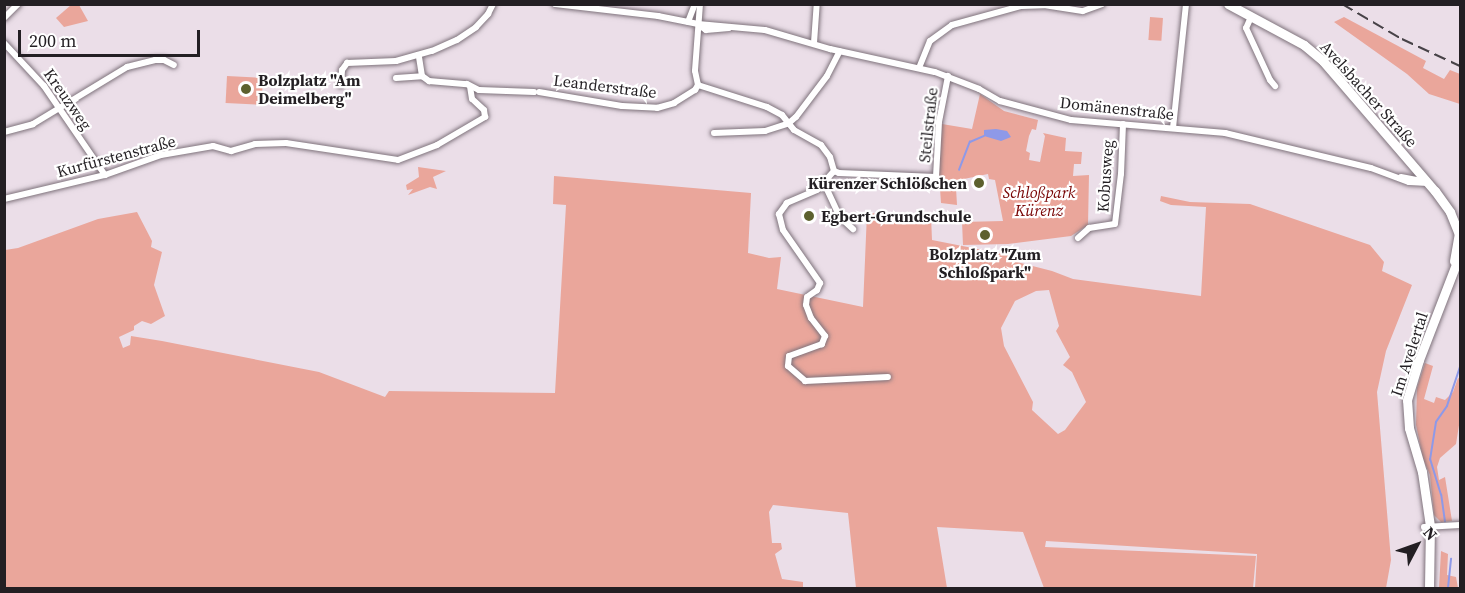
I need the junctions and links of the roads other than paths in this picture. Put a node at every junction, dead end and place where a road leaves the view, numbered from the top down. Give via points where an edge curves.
1 (18, 4) edge
2 (493, 4) edge
3 (555, 4) edge
4 (695, 4) edge
5 (699, 4) edge
6 (817, 4) edge
7 (1102, 4) edge
8 (1186, 4) edge
9 (1228, 4) edge
10 (1050, 5) edge
11 (1251, 17) junction
12 (4, 18) edge
13 (688, 22) junction
14 (698, 24) junction
15 (4, 43) edge
16 (814, 43) junction
17 (840, 51) junction
18 (419, 56) junction
19 (174, 65) dead end
20 (919, 68) junction
21 (422, 76) junction
22 (948, 76) junction
23 (396, 78) dead end
24 (341, 85) dead end
25 (698, 85) junction
26 (1275, 86) dead end
27 (470, 87) junction
28 (60, 108) junction
29 (789, 123) junction
30 (1123, 124) junction
31 (1173, 129) junction
32 (4, 132) edge
33 (714, 133) dead end
34 (1410, 161) junction
35 (834, 171) junction
36 (105, 174) junction
37 (1401, 177) junction
38 (824, 183) junction
39 (1428, 183) junction
40 (4, 199) edge
41 (853, 229) dead end
42 (1460, 235) edge
43 (1078, 238) dead end
44 (1461, 254) edge
45 (1452, 276) junction
46 (888, 377) dead end
47 (1413, 443) junction
48 (1461, 525) edge
49 (1427, 526) junction
50 (1427, 588) edge

1 - 12 street
2 - 18 street via 482,20 457,40
3 - 13 street, Domänenstraße
4 - 13 street
5 - 14 street
6 - 16 street
7 - 10 street via 1083,10
8 - 31 street
9 - 11 main road, Avelsbacher Straße
10 - 20 street via 1005,10 945,28 930,41
11 - 26 street via 1246,28
11 - 34 main road, Avelsbacher Straße via 1318,56
13 - 14 street, Domänenstraße
14 - 16 street, Domänenstraße via 765,30
14 - 25 street
15 - 28 street, Kreuzweg
16 - 17 street, Domänenstraße
17 - 20 street, Domänenstraße
17 - 29 street via 827,76
18 - 21 street
18 - 24 street via 347,63
19 - 28 street via 155,60 127,67
20 - 22 street, Domänenstraße
21 - 23 street, Leanderstraße
21 - 27 street, Leanderstraße via 429,81
22 - 30 street, Domänenstraße via 1000,102 1071,120
22 - 35 street, Steilstraße via 939,122 936,177
25 - 27 street, Leanderstraße via 674,103 657,108
25 - 29 street via 767,107
27 - 36 street, Kurfürstenstraße via 471,99 484,110 485,117 446,140 398,160 270,142 231,151 213,146 180,151
28 - 32 street via 33,124
28 - 36 street, Kreuzweg
29 - 33 street via 765,131
29 - 35 street via 826,149
30 - 31 street, Domänenstraße
30 - 43 street, Kobusweg via 1115,224 1089,228
31 - 37 street, Domänenstraße via 1248,138
34 - 37 street via 1410,170
34 - 39 main road, Avelsbacher Straße
35 - 38 street
36 - 40 street, Kurfürstenstraße
37 - 39 street, Domänenstraße via 1409,182
38 - 41 street via 840,217
38 - 46 street via 787,203 779,214 783,230 820,283 807,297 806,305 825,336 822,344 789,357 788,366 805,381
39 - 42 main road, Avelsbacher Straße via 1450,212
42 - 45 main road, Im Avelertal
44 - 45 main road, Im Avelertal
45 - 47 main road, Im Avelertal via 1410,388 1407,410
47 - 49 main road, Im Avelertal
47 - 49 main road, Im Avelertal via 1422,472
48 - 49 street
49 - 50 main road

